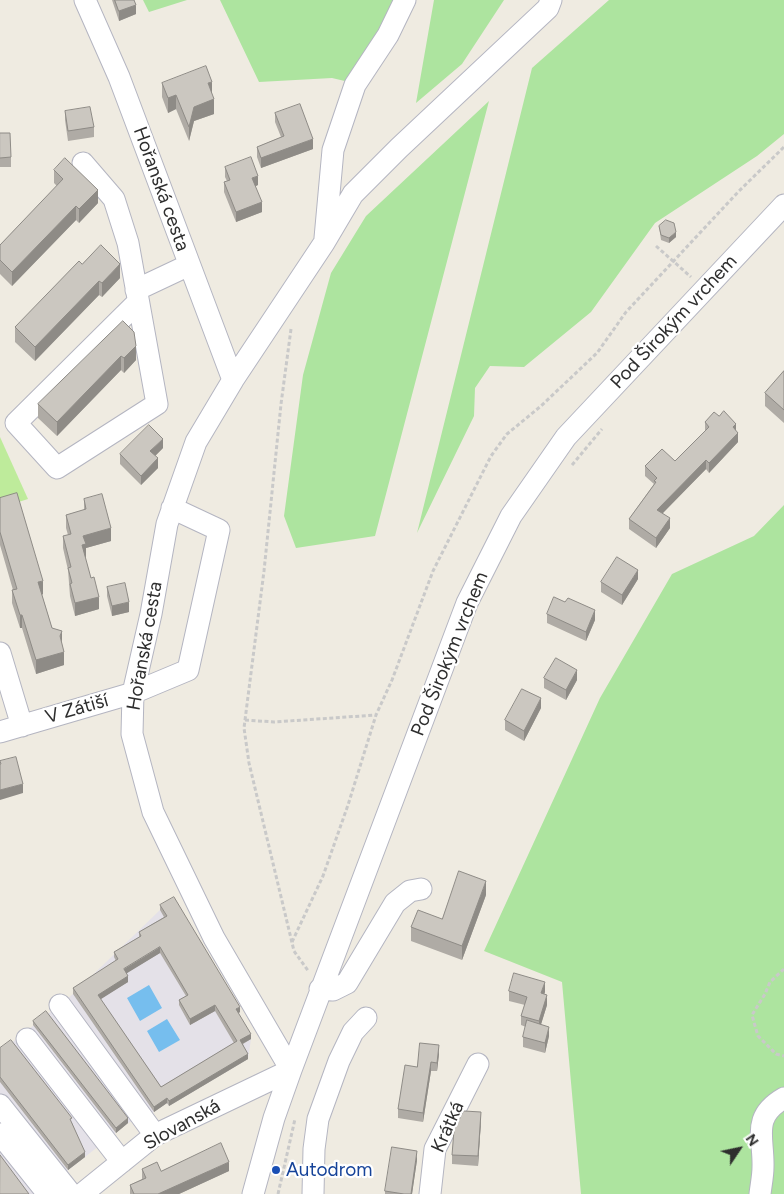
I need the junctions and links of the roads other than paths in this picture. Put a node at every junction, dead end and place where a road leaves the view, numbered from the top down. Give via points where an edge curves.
1 (85, 0) edge
2 (405, 0) edge
3 (551, 0) edge
4 (83, 163) dead end
5 (784, 205) edge
6 (324, 243) junction
7 (189, 265) junction
8 (137, 296) junction
9 (233, 380) junction
10 (172, 508) junction
11 (0, 653) edge
12 (133, 693) junction
13 (22, 726) junction
14 (0, 732) edge
15 (421, 889) dead end
16 (320, 989) junction
17 (60, 1005) dead end
18 (366, 1018) dead end
19 (27, 1039) dead end
20 (478, 1064) dead end
21 (291, 1070) junction
22 (784, 1098) edge
23 (0, 1105) edge
24 (0, 1134) edge
25 (155, 1135) junction
26 (122, 1162) junction
27 (48, 1194) edge
28 (71, 1194) edge
29 (82, 1194) edge
30 (253, 1194) edge
31 (313, 1194) edge
32 (430, 1194) edge
33 (760, 1194) edge

1 - 7 street, Hořanská cesta via 119,77
2 - 6 street, Hořanská cesta via 388,35 355,85 333,150
3 - 6 street via 548,8 353,194
4 - 8 street via 114,199 128,243
5 - 16 street, Pod Širokým vrchem via 566,437 511,516 467,603
6 - 9 street, Hořanská cesta
7 - 8 street
7 - 9 street, Hořanská cesta
8 - 8 street via 157,404 57,468 16,423
9 - 10 street, Hořanská cesta via 196,442
10 - 12 street, Hořanská cesta
10 - 12 street, V Zátiší via 219,530 188,670
11 - 13 street, V Zátiší
12 - 13 street, V Zátiší
12 - 21 street, Hořanská cesta via 132,734 153,812 214,938
13 - 14 street, V Zátiší
15 - 16 street via 410,891 395,903 347,983 333,990
16 - 21 street, Pod Širokým vrchem
17 - 25 street
18 - 31 street via 352,1032 318,1119
19 - 26 street
20 - 32 street, Krátká via 435,1149
21 - 25 street, Slovanská
21 - 30 street, Pod Širokým vrchem
22 - 33 street via 765,1115 760,1131 763,1167
23 - 28 street
24 - 27 street
25 - 26 street, Slovanská
26 - 29 street, Slovanská

